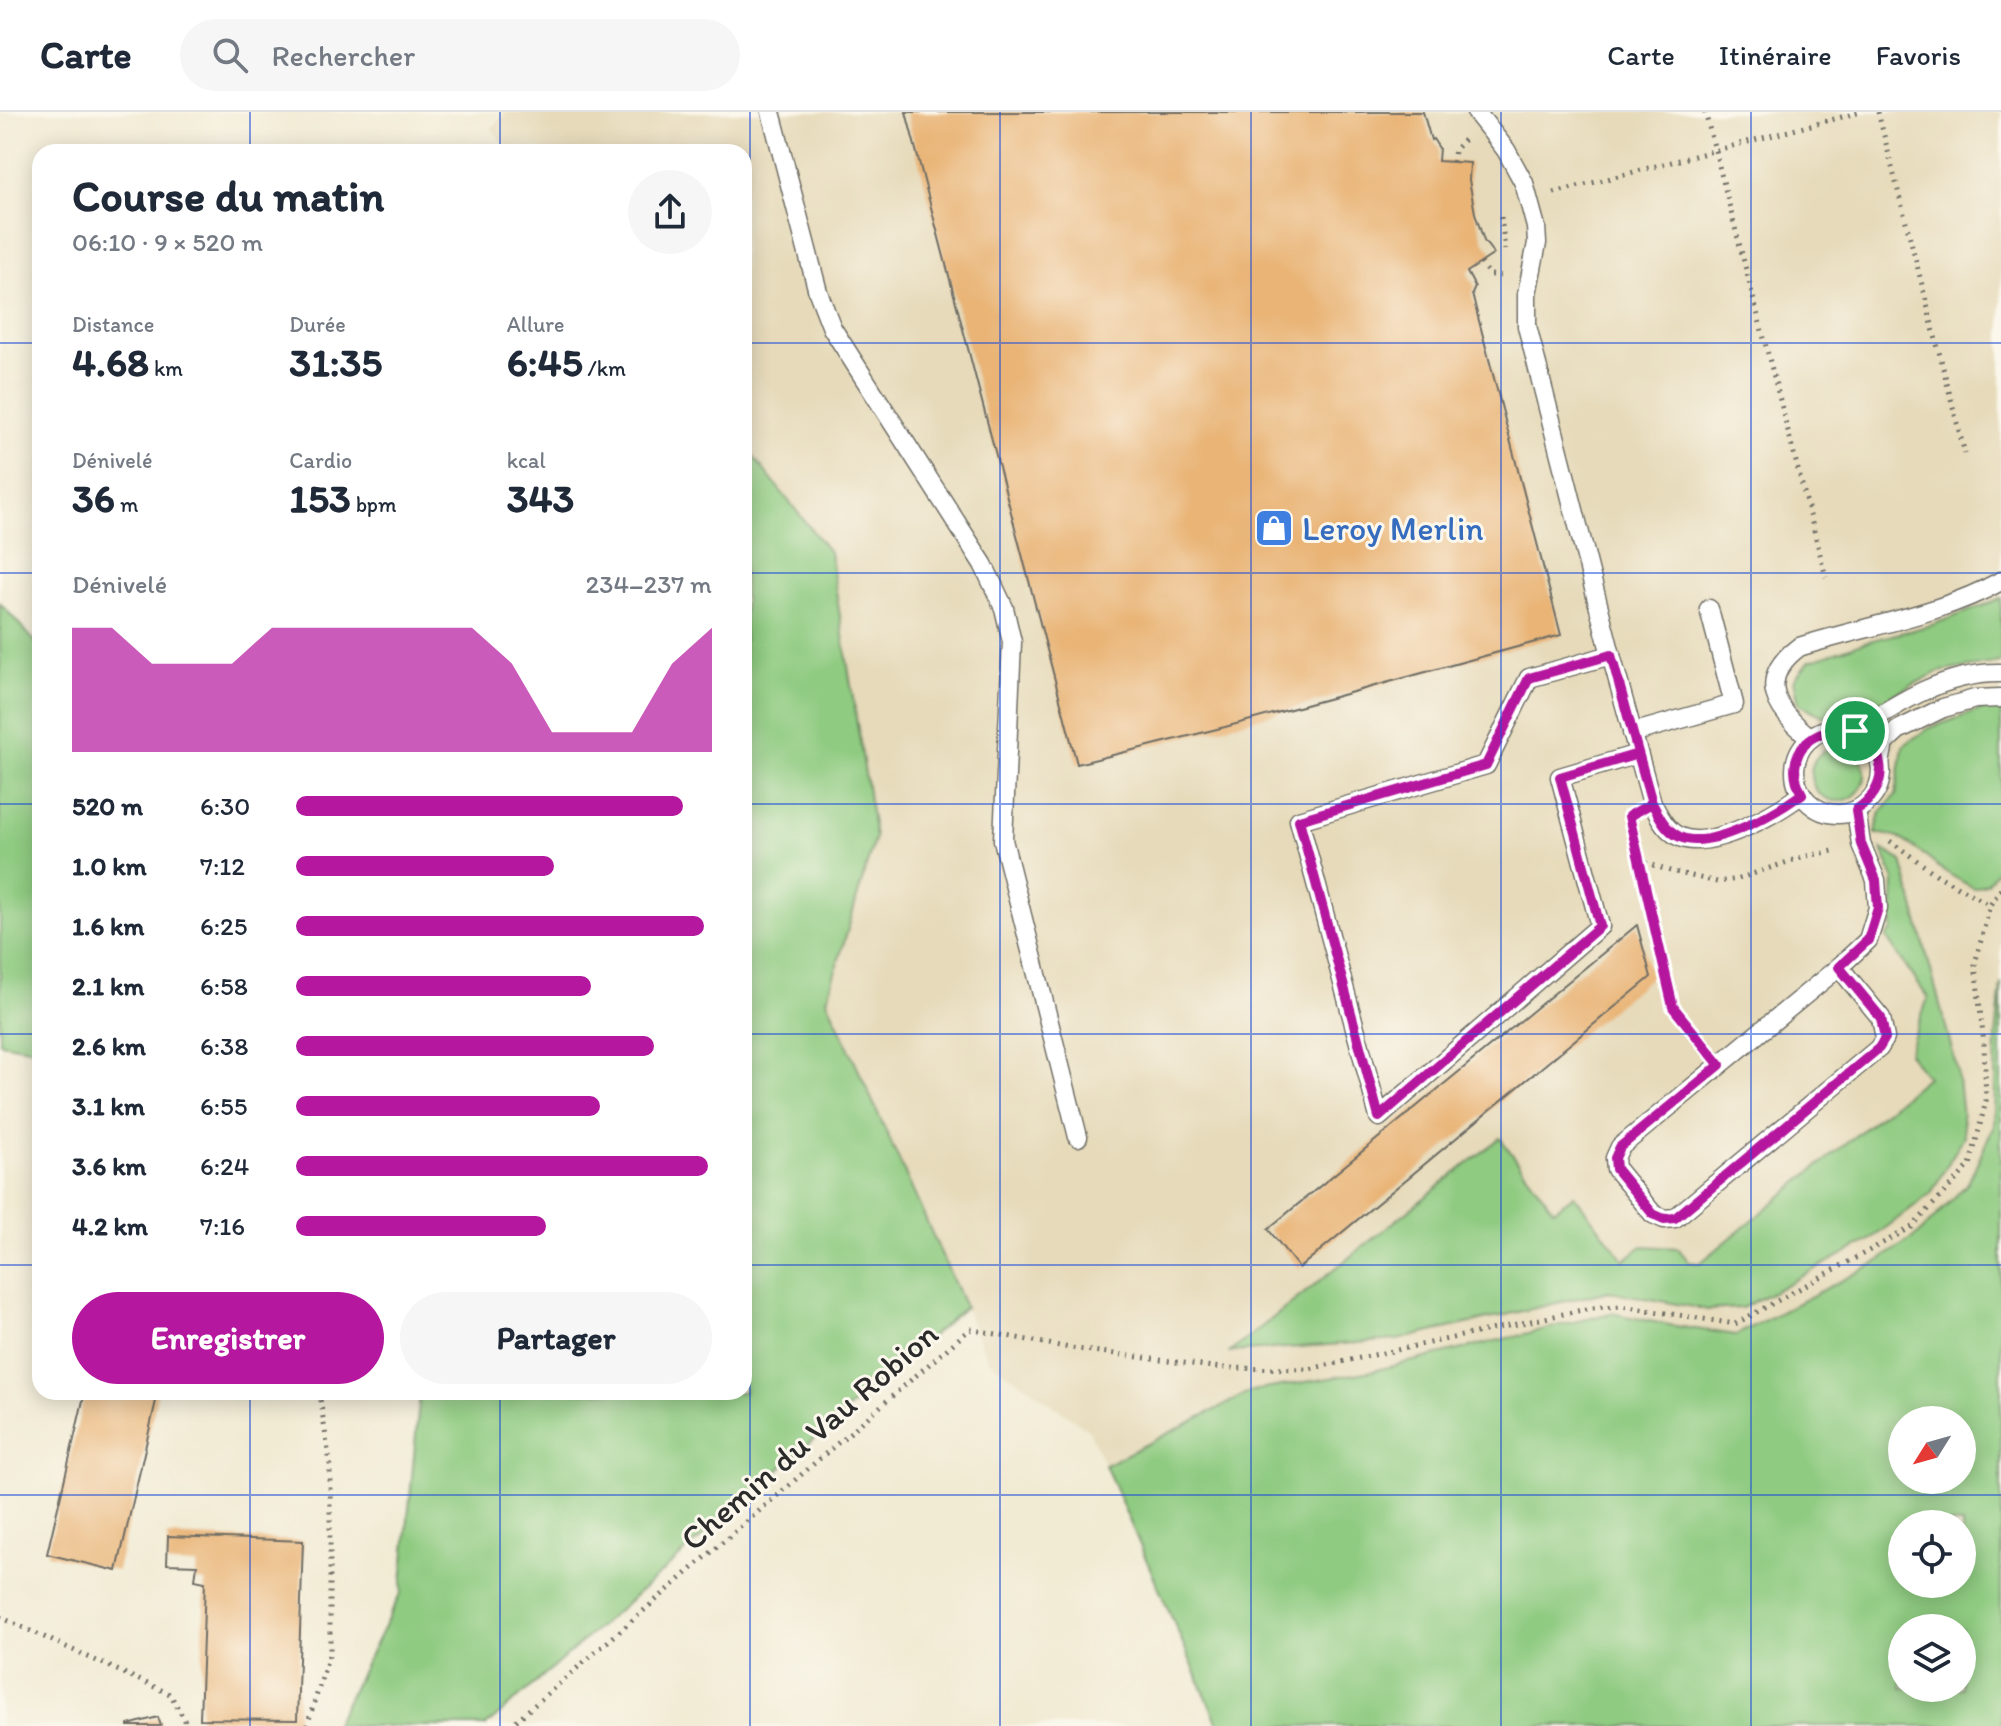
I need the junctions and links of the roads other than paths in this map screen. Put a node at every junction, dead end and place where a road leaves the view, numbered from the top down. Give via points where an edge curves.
1 (771, 112) edge
2 (1476, 112) edge
3 (2001, 581) edge
4 (1709, 609) dead end
5 (1611, 655) junction
6 (2001, 673) edge
7 (2001, 698) edge
8 (1855, 731) junction
9 (1632, 733) junction
10 (1811, 738) junction
11 (1638, 754) junction
12 (1880, 763) junction
13 (1802, 794) junction
14 (1856, 810) junction
15 (1839, 967) junction
16 (1078, 1137) dead end

1 - 16 lane via 832,328 983,564 1004,608 1012,642 1003,840
2 - 5 lane via 1524,183 1537,243 1527,326
3 - 10 lane via 1908,616 1799,647 1785,657 1773,688 1780,709
4 - 9 lane via 1734,704
5 - 9 lane
5 - 11 lane via 1529,678 1486,765 1299,820 1379,1117 1600,926 1560,777
6 - 8 lane via 1942,682
7 - 12 lane via 1943,708 1898,730 1884,743
8 - 10 lane via 1824,730
8 - 12 lane via 1868,740
9 - 11 lane
10 - 13 lane via 1797,757
11 - 13 lane via 1662,822 1696,841 1722,836
12 - 14 lane via 1877,789
13 - 14 lane via 1818,809 1841,814
14 - 15 lane via 1861,844 1876,880 1878,908 1868,940
15 - 15 lane via 1620,1147 1616,1169 1653,1214 1675,1218 1879,1048 1885,1038 1881,1018

